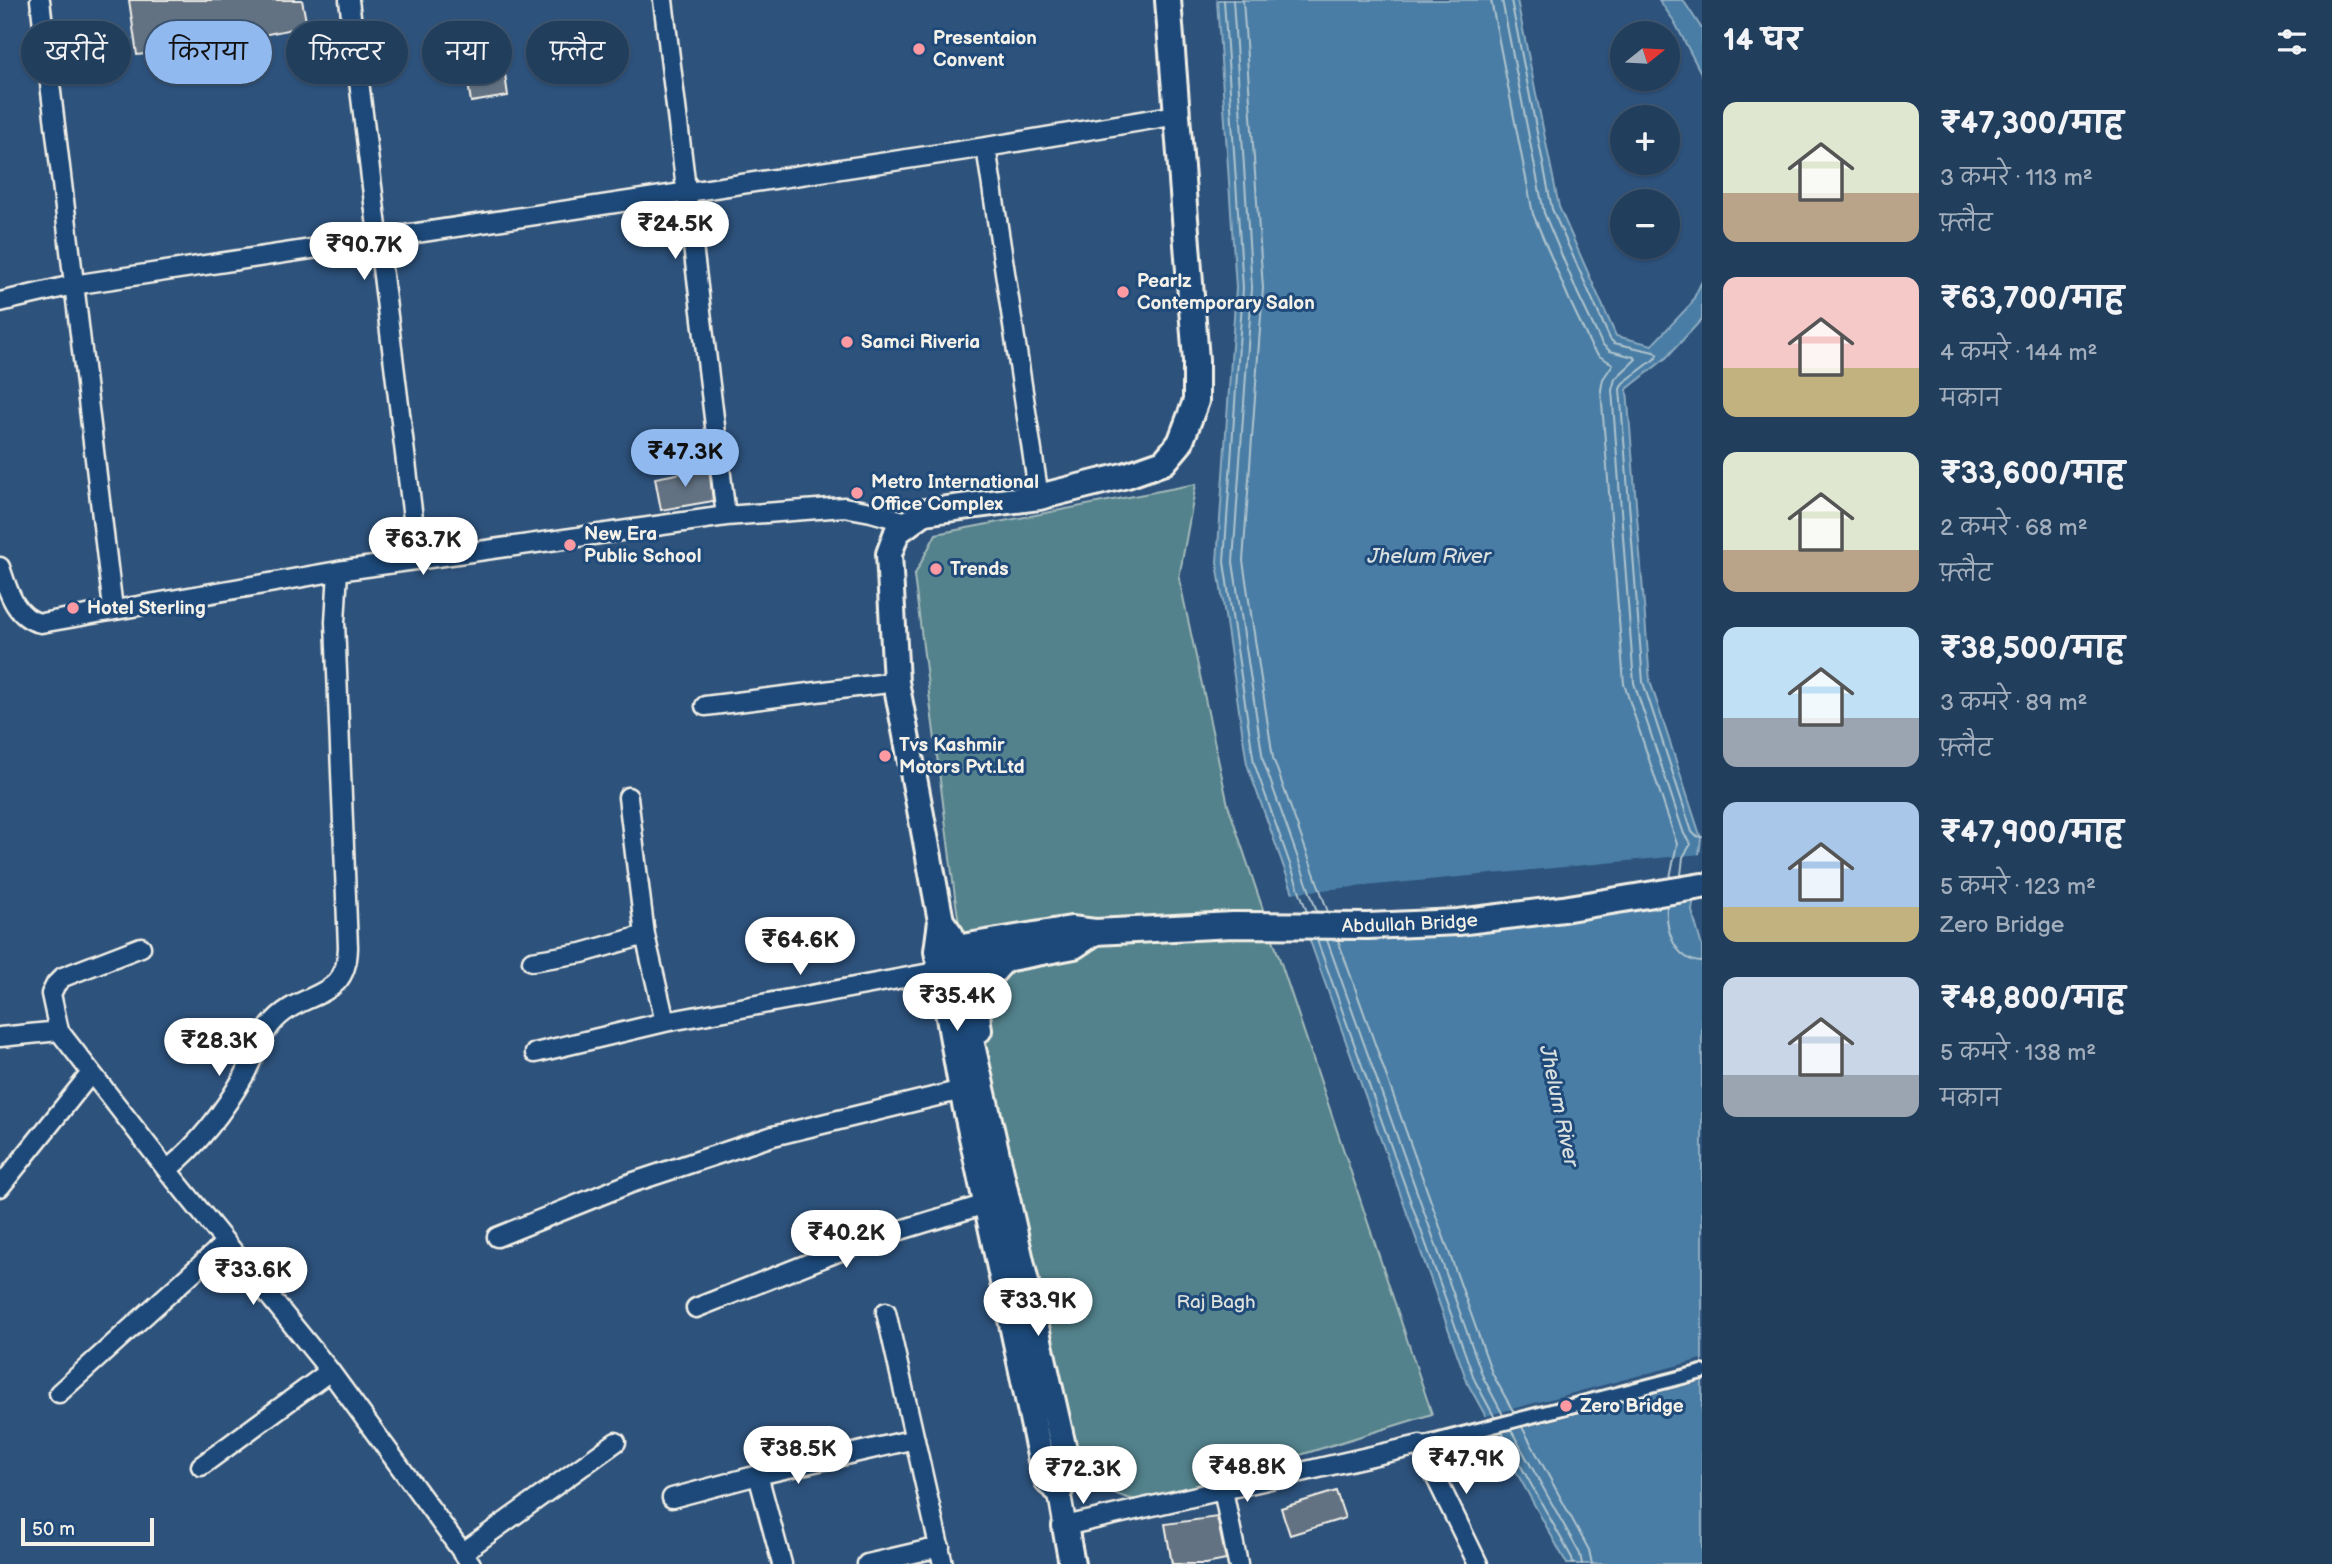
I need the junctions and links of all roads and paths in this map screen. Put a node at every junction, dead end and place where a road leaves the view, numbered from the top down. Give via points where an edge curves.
1 (40, 0) edge
2 (349, 0) edge
3 (663, 0) edge
4 (1168, 0) edge
5 (1177, 115) junction
6 (986, 147) junction
7 (686, 191) junction
8 (378, 238) junction
9 (73, 285) junction
10 (0, 302) edge
11 (1039, 497) junction
12 (726, 516) junction
13 (907, 523) junction
14 (418, 558) junction
15 (0, 568) edge
16 (338, 571) junction
17 (114, 609) junction
18 (896, 682) junction
19 (705, 706) dead end
20 (628, 797) dead end
21 (1702, 886) edge
22 (1105, 931) junction
23 (645, 936) junction
24 (141, 947) dead end
25 (1005, 959) junction
26 (947, 960) junction
27 (532, 961) dead end
28 (664, 1022) junction
29 (58, 1031) junction
30 (0, 1037) edge
31 (535, 1053) dead end
32 (91, 1073) junction
33 (962, 1090) junction
34 (993, 1138) junction
35 (167, 1170) junction
36 (0, 1187) edge
37 (986, 1204) junction
38 (498, 1237) dead end
39 (225, 1242) junction
40 (696, 1308) dead end
41 (886, 1312) dead end
42 (330, 1371) junction
43 (1702, 1371) edge
44 (59, 1393) dead end
45 (915, 1438) junction
46 (615, 1443) dead end
47 (1426, 1443) junction
48 (201, 1466) dead end
49 (758, 1475) junction
50 (1223, 1490) junction
51 (1059, 1491) junction
52 (672, 1499) dead end
53 (1065, 1526) junction
54 (942, 1556) edge
55 (466, 1559) edge
56 (782, 1564) edge
57 (867, 1564) edge
58 (1072, 1564) edge
59 (1238, 1564) edge
60 (1478, 1564) edge

1 - 9 street
2 - 8 street
3 - 7 street
4 - 5 main road
5 - 6 street
5 - 11 main road via 1196,401 1180,443 1164,462
6 - 7 street
6 - 11 street
7 - 8 street
7 - 12 street
8 - 9 street
8 - 14 street
9 - 10 street
9 - 17 street
11 - 13 main road via 924,512
12 - 13 street via 844,507
12 - 14 street
13 - 18 main road via 897,532 889,554
14 - 16 street
15 - 17 street via 14,603 33,622
16 - 17 street
16 - 35 street via 335,622 348,947 345,972 335,986 300,1002 271,1025 212,1124
18 - 19 street
18 - 26 main road via 941,921 951,935
20 - 23 street
21 - 22 main road, Abdullah Bridge via 1458,922
22 - 25 main road via 1074,946
22 - 26 main road, Abdullah Bridge via 1071,929
23 - 27 street
23 - 28 street
24 - 29 street via 63,977 56,984 51,994
25 - 26 main road
25 - 34 main road via 982,986 978,1006
26 - 28 street
26 - 33 main road
26 - 34 main road
28 - 31 street
29 - 30 street
29 - 32 street
32 - 35 street
32 - 36 street
33 - 37 main road
33 - 38 street via 773,1136 631,1183
34 - 51 main road via 1068,1468
35 - 39 street
37 - 40 street via 868,1240
37 - 51 main road via 1041,1460 1048,1482
39 - 42 street
39 - 44 street
41 - 45 street
42 - 48 street
42 - 55 street
43 - 47 street
45 - 49 street
45 - 54 street
46 - 55 street
47 - 50 street
47 - 60 street
49 - 52 street
49 - 56 street
50 - 53 street
50 - 59 street
51 - 53 street
53 - 58 main road
54 - 57 street

